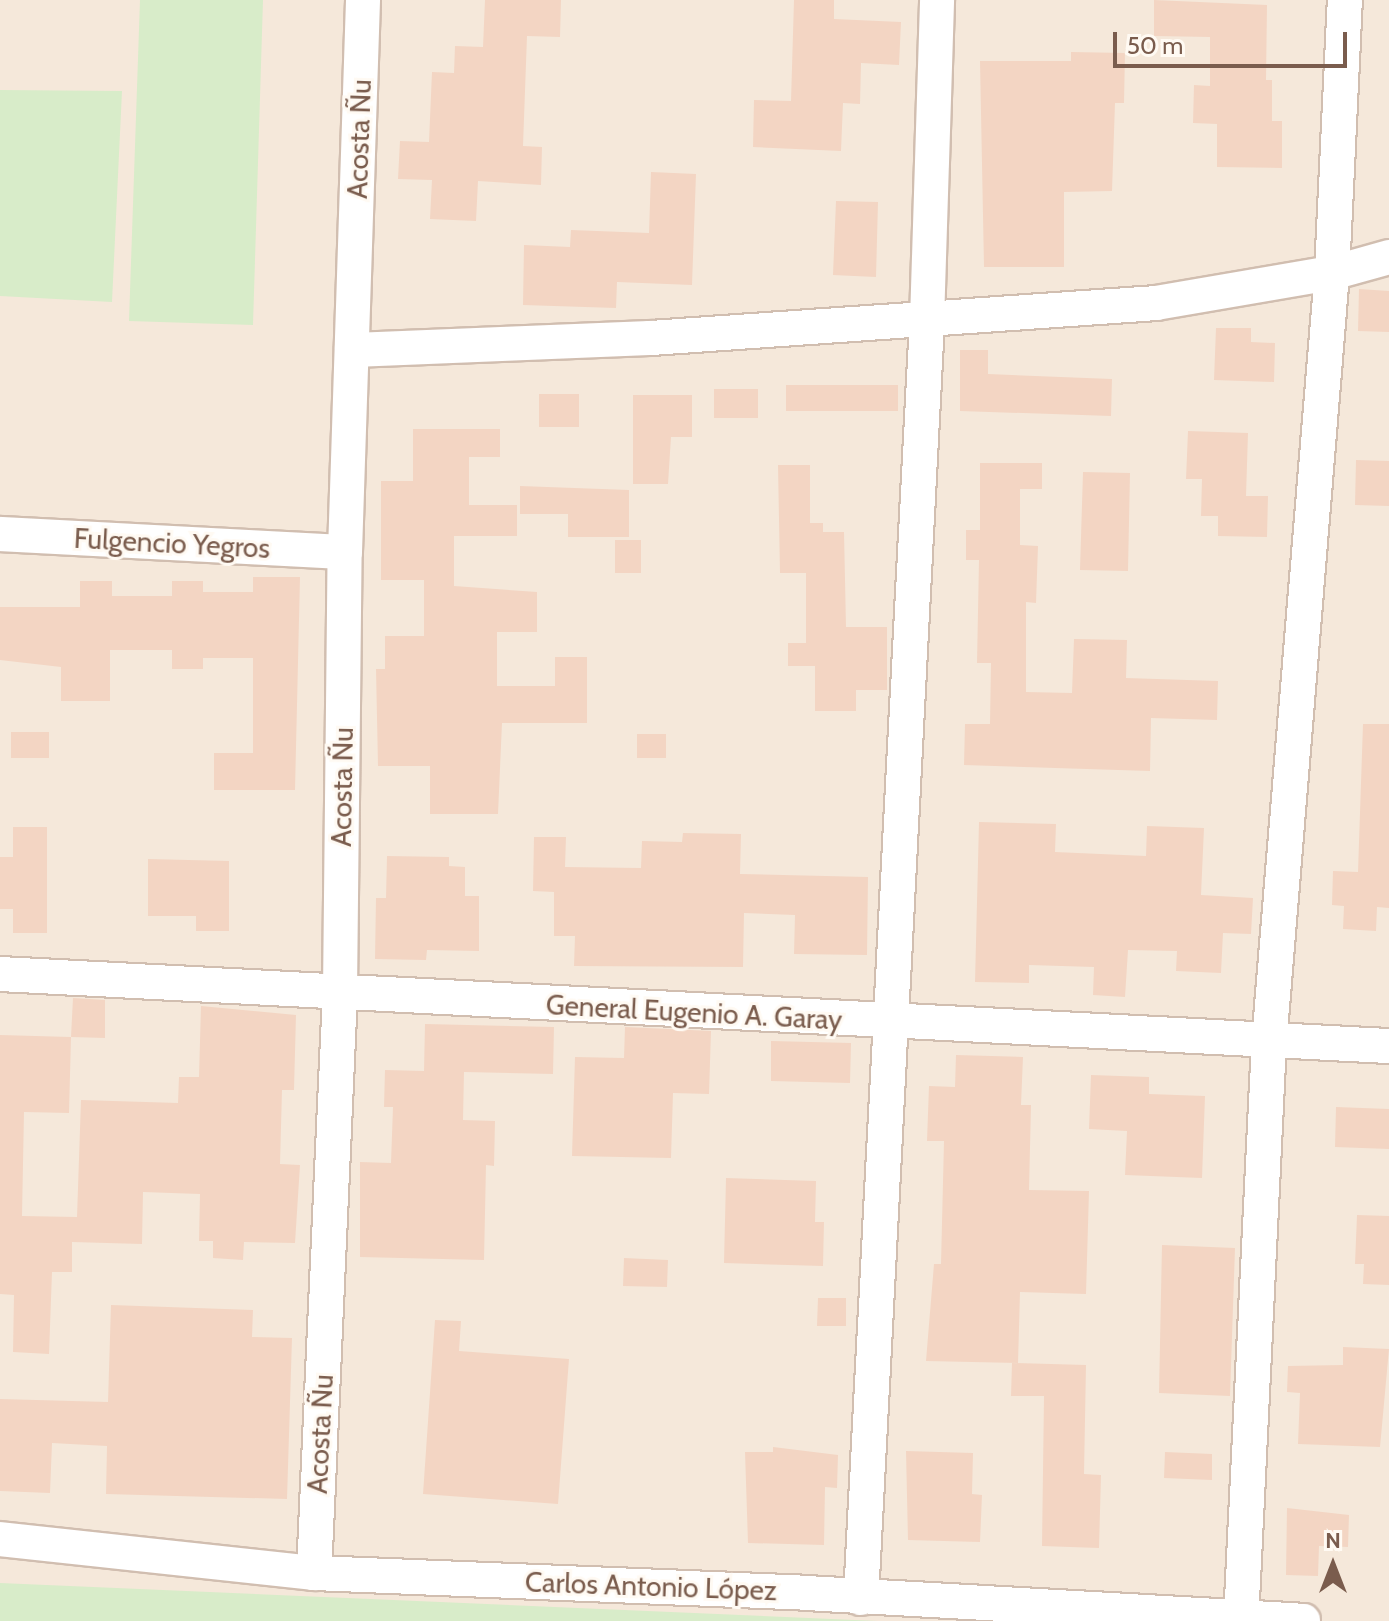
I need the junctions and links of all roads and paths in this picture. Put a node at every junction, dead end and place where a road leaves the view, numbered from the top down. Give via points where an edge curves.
1 (363, 0) edge
2 (937, 0) edge
3 (1345, 0) edge
4 (1389, 257) edge
5 (1332, 273) junction
6 (927, 321) junction
7 (352, 350) junction
8 (0, 534) edge
9 (345, 552) junction
10 (0, 974) edge
11 (340, 993) junction
12 (889, 1022) junction
13 (1269, 1043) junction
14 (1389, 1046) edge
15 (0, 1539) edge
16 (314, 1573) junction
17 (861, 1598) junction
18 (1242, 1619) edge
19 (1303, 1621) edge

1 - 7 street, Acosta Ñu
2 - 6 street
3 - 5 street
4 - 5 street
5 - 6 street via 1156,303
5 - 13 street
6 - 7 street
6 - 12 street
7 - 9 street, Acosta Ñu
8 - 9 street, Fulgencio Yegros
9 - 11 street, Acosta Ñu
10 - 11 street, General Eugenio A. Garay
11 - 12 street, General Eugenio A. Garay
11 - 16 street, Acosta Ñu
12 - 13 street, General Eugenio A. Garay
12 - 17 street
13 - 14 street, General Eugenio A. Garay
13 - 18 street
15 - 16 street, Carlos Antonio López
16 - 17 street, Carlos Antonio López
17 - 18 street, Carlos Antonio López
18 - 19 street, Carlos Antonio López

